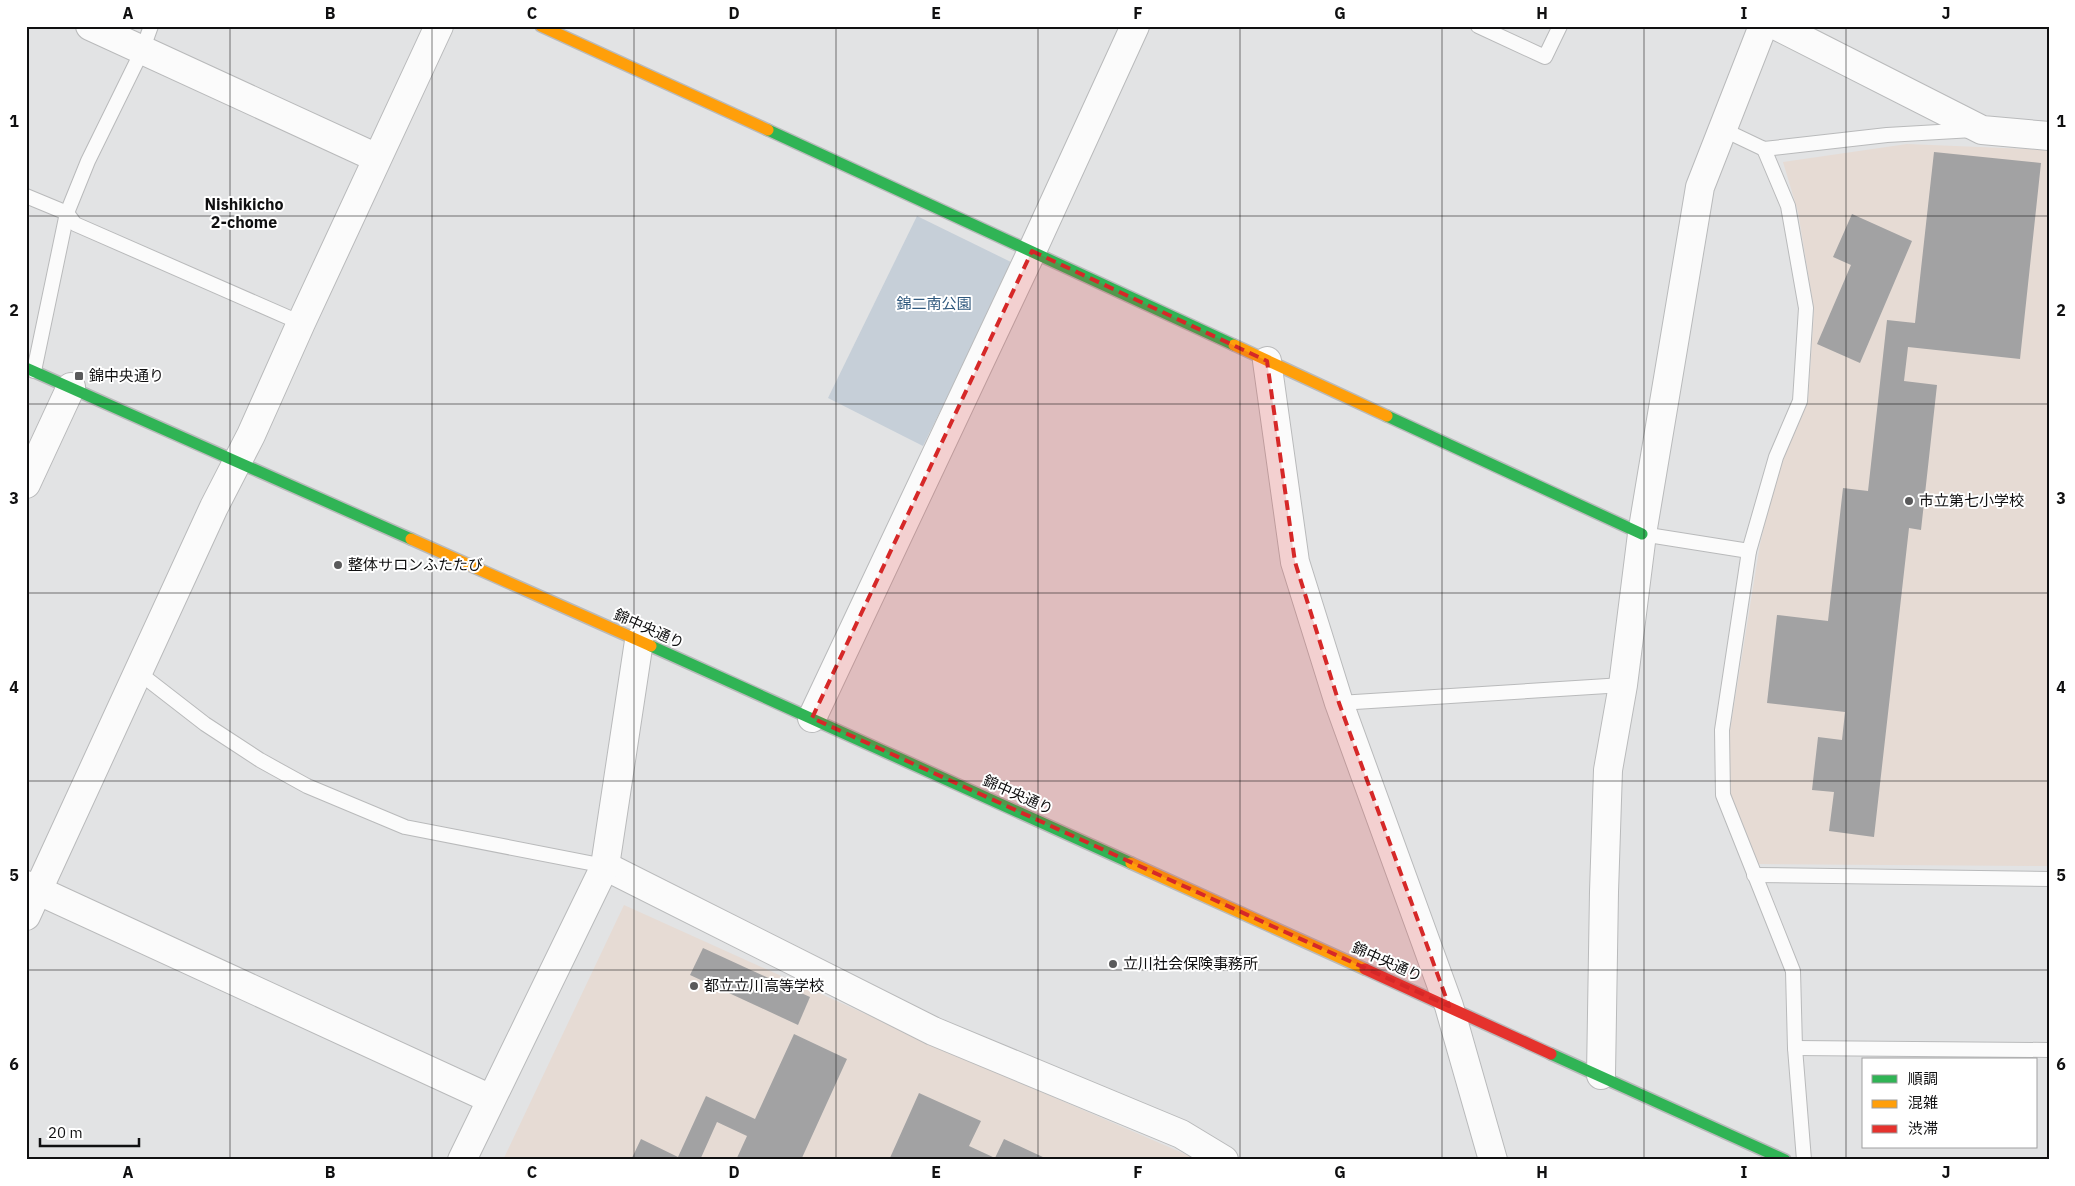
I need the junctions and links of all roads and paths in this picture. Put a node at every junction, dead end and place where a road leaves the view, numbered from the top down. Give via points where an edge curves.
1 (90, 26) edge
2 (439, 26) edge
3 (541, 26) edge
4 (1135, 26) edge
5 (1478, 26) edge
6 (1560, 26) edge
7 (1762, 26) edge
8 (1777, 26) edge
9 (147, 39) edge
10 (1722, 129) junction
11 (1982, 130) junction
12 (2049, 136) edge
13 (1764, 149) junction
14 (377, 158) junction
15 (26, 196) edge
16 (67, 213) junction
17 (1032, 251) junction
18 (301, 323) junction
19 (1267, 361) junction
20 (30, 369) edge
21 (71, 387) junction
22 (236, 462) junction
23 (26, 484) edge
24 (1642, 534) junction
25 (1749, 551) junction
26 (639, 641) junction
27 (138, 672) junction
28 (1623, 685) junction
29 (1339, 702) junction
30 (812, 718) junction
31 (605, 866) junction
32 (1754, 875) junction
33 (2049, 878) edge
34 (32, 888) edge
35 (26, 916) edge
36 (1449, 1006) junction
37 (1796, 1048) junction
38 (2049, 1050) edge
39 (1601, 1075) junction
40 (491, 1099) junction
41 (462, 1160) edge
42 (1224, 1160) edge
43 (1493, 1160) edge
44 (1786, 1160) edge
45 (1804, 1160) edge

1 - 9 street
2 - 14 street
3 - 17 street
4 - 17 street
5 - 6 lane via 1545,57
7 - 10 street
8 - 11 street
9 - 14 street
9 - 16 lane via 88,161
10 - 13 lane
10 - 24 street via 1700,188
11 - 12 street
11 - 13 lane via 1887,135
13 - 25 lane via 1788,206 1806,308 1800,400 1776,457
14 - 18 street
15 - 16 lane
16 - 18 lane via 75,224
16 - 20 lane
17 - 19 street
17 - 30 street
18 - 22 street via 252,434
19 - 24 street
19 - 29 street via 1295,562
20 - 21 street, 錦中央通り
21 - 22 street, 錦中央通り
21 - 23 street
22 - 26 street, 錦中央通り
22 - 27 street
24 - 25 lane
24 - 28 street
25 - 32 lane via 1722,740 1724,795
26 - 30 street, 錦中央通り
26 - 31 street
27 - 31 lane via 205,724 260,760 308,786 405,827
27 - 34 street
28 - 29 lane
28 - 39 street via 1608,770
29 - 36 street
30 - 36 street, 錦中央通り
31 - 40 street
31 - 42 street via 933,1032 1181,1134
32 - 33 lane
32 - 37 lane via 1793,971
34 - 35 street
34 - 40 street
36 - 39 street, 錦中央通り
36 - 43 street
37 - 38 lane
37 - 45 lane
39 - 44 street, 錦中央通り
40 - 41 street

